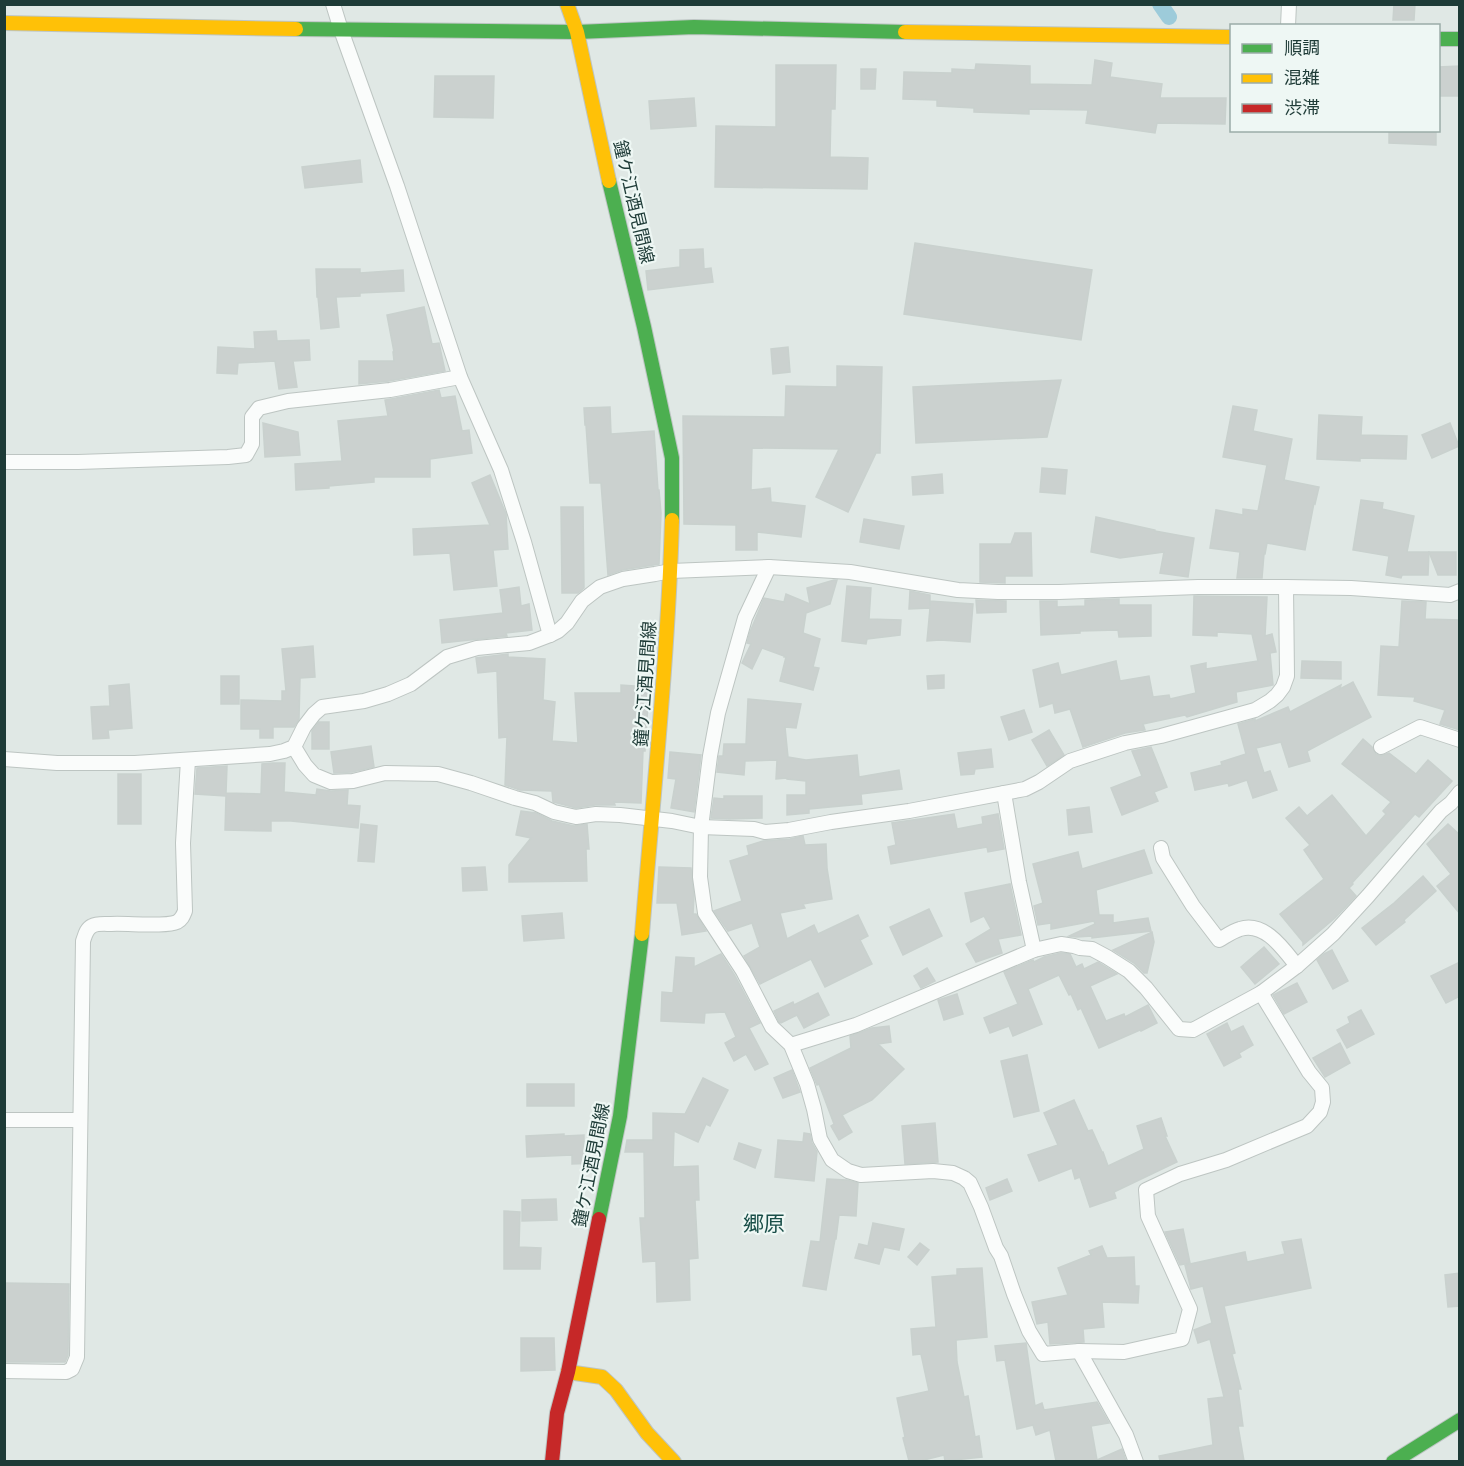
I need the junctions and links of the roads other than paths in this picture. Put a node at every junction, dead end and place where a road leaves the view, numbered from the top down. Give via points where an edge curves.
1 (333, 4) edge
2 (567, 4) edge
3 (1289, 4) edge
4 (4, 23) edge
5 (1288, 24) edge
6 (341, 30) junction
7 (577, 32) junction
8 (1230, 37) edge
9 (1440, 39) edge
10 (1460, 39) edge
11 (460, 377) junction
12 (4, 462) edge
13 (769, 567) junction
14 (671, 572) junction
15 (1286, 587) junction
16 (1460, 591) edge
17 (550, 635) junction
18 (1460, 740) edge
19 (294, 747) junction
20 (1381, 747) dead end
21 (4, 759) edge
22 (188, 760) junction
23 (1460, 792) edge
24 (1004, 793) junction
25 (651, 818) junction
26 (701, 827) junction
27 (1161, 848) dead end
28 (1034, 950) junction
29 (1297, 966) junction
30 (1261, 993) junction
31 (791, 1045) junction
32 (4, 1120) edge
33 (79, 1120) junction
34 (1079, 1351) junction
35 (4, 1371) edge
36 (568, 1372) junction
37 (1460, 1420) edge
38 (552, 1461) edge
39 (674, 1461) edge
40 (1136, 1461) edge
41 (1393, 1461) edge

1 - 6 street
2 - 7 main road, 鐘ケ江酒見間線
3 - 5 street
4 - 6 main road
6 - 7 main road
6 - 11 street
7 - 8 main road via 694,27
7 - 14 main road, 鐘ケ江酒見間線 via 672,458
9 - 10 main road
11 - 12 street via 390,390 288,400 259,408 252,417 252,444 246,455
11 - 17 street via 501,470
13 - 14 street
13 - 15 street via 850,572 958,590 998,592
13 - 26 street via 745,618 718,713
14 - 17 street via 623,579 600,587 582,601 567,623
14 - 25 main road, 鐘ケ江酒見間線
15 - 16 street via 1450,595
15 - 24 street via 1287,676 1270,702 1229,718 1125,743 1070,761 1025,789
17 - 19 street via 529,643 477,648 447,657 411,684 388,694 322,707 304,727
18 - 20 street via 1420,727
19 - 22 street via 270,754
19 - 25 street via 314,775 331,782 384,773 438,774 576,817 596,814
21 - 22 street via 57,764
22 - 33 street via 183,916 166,925 98,924 87,931 82,941
23 - 29 street via 1333,934
24 - 26 street via 789,830
24 - 28 street
25 - 26 street
25 - 36 main road, 鐘ケ江酒見間線 via 620,1116
26 - 31 street via 700,877 705,913 743,971 772,1027
27 - 29 street via 1192,906 1219,940 1249,927 1264,932
28 - 30 street via 1061,944 1092,949 1107,957 1146,988 1179,1029 1192,1030
28 - 31 street via 856,1025
29 - 30 street
30 - 34 street via 1322,1088 1320,1112 1306,1126 1146,1190 1148,1216 1190,1309 1182,1339 1124,1352
31 - 34 street via 809,1092 820,1139 832,1160 861,1175 933,1171 953,1173 970,1183 1033,1339 1043,1354
32 - 33 street
33 - 35 street via 77,1357 72,1369 66,1372
34 - 40 street via 1126,1435
36 - 38 main road, 鐘ケ江酒見間線 via 557,1413
36 - 39 main road via 602,1377
37 - 41 main road

